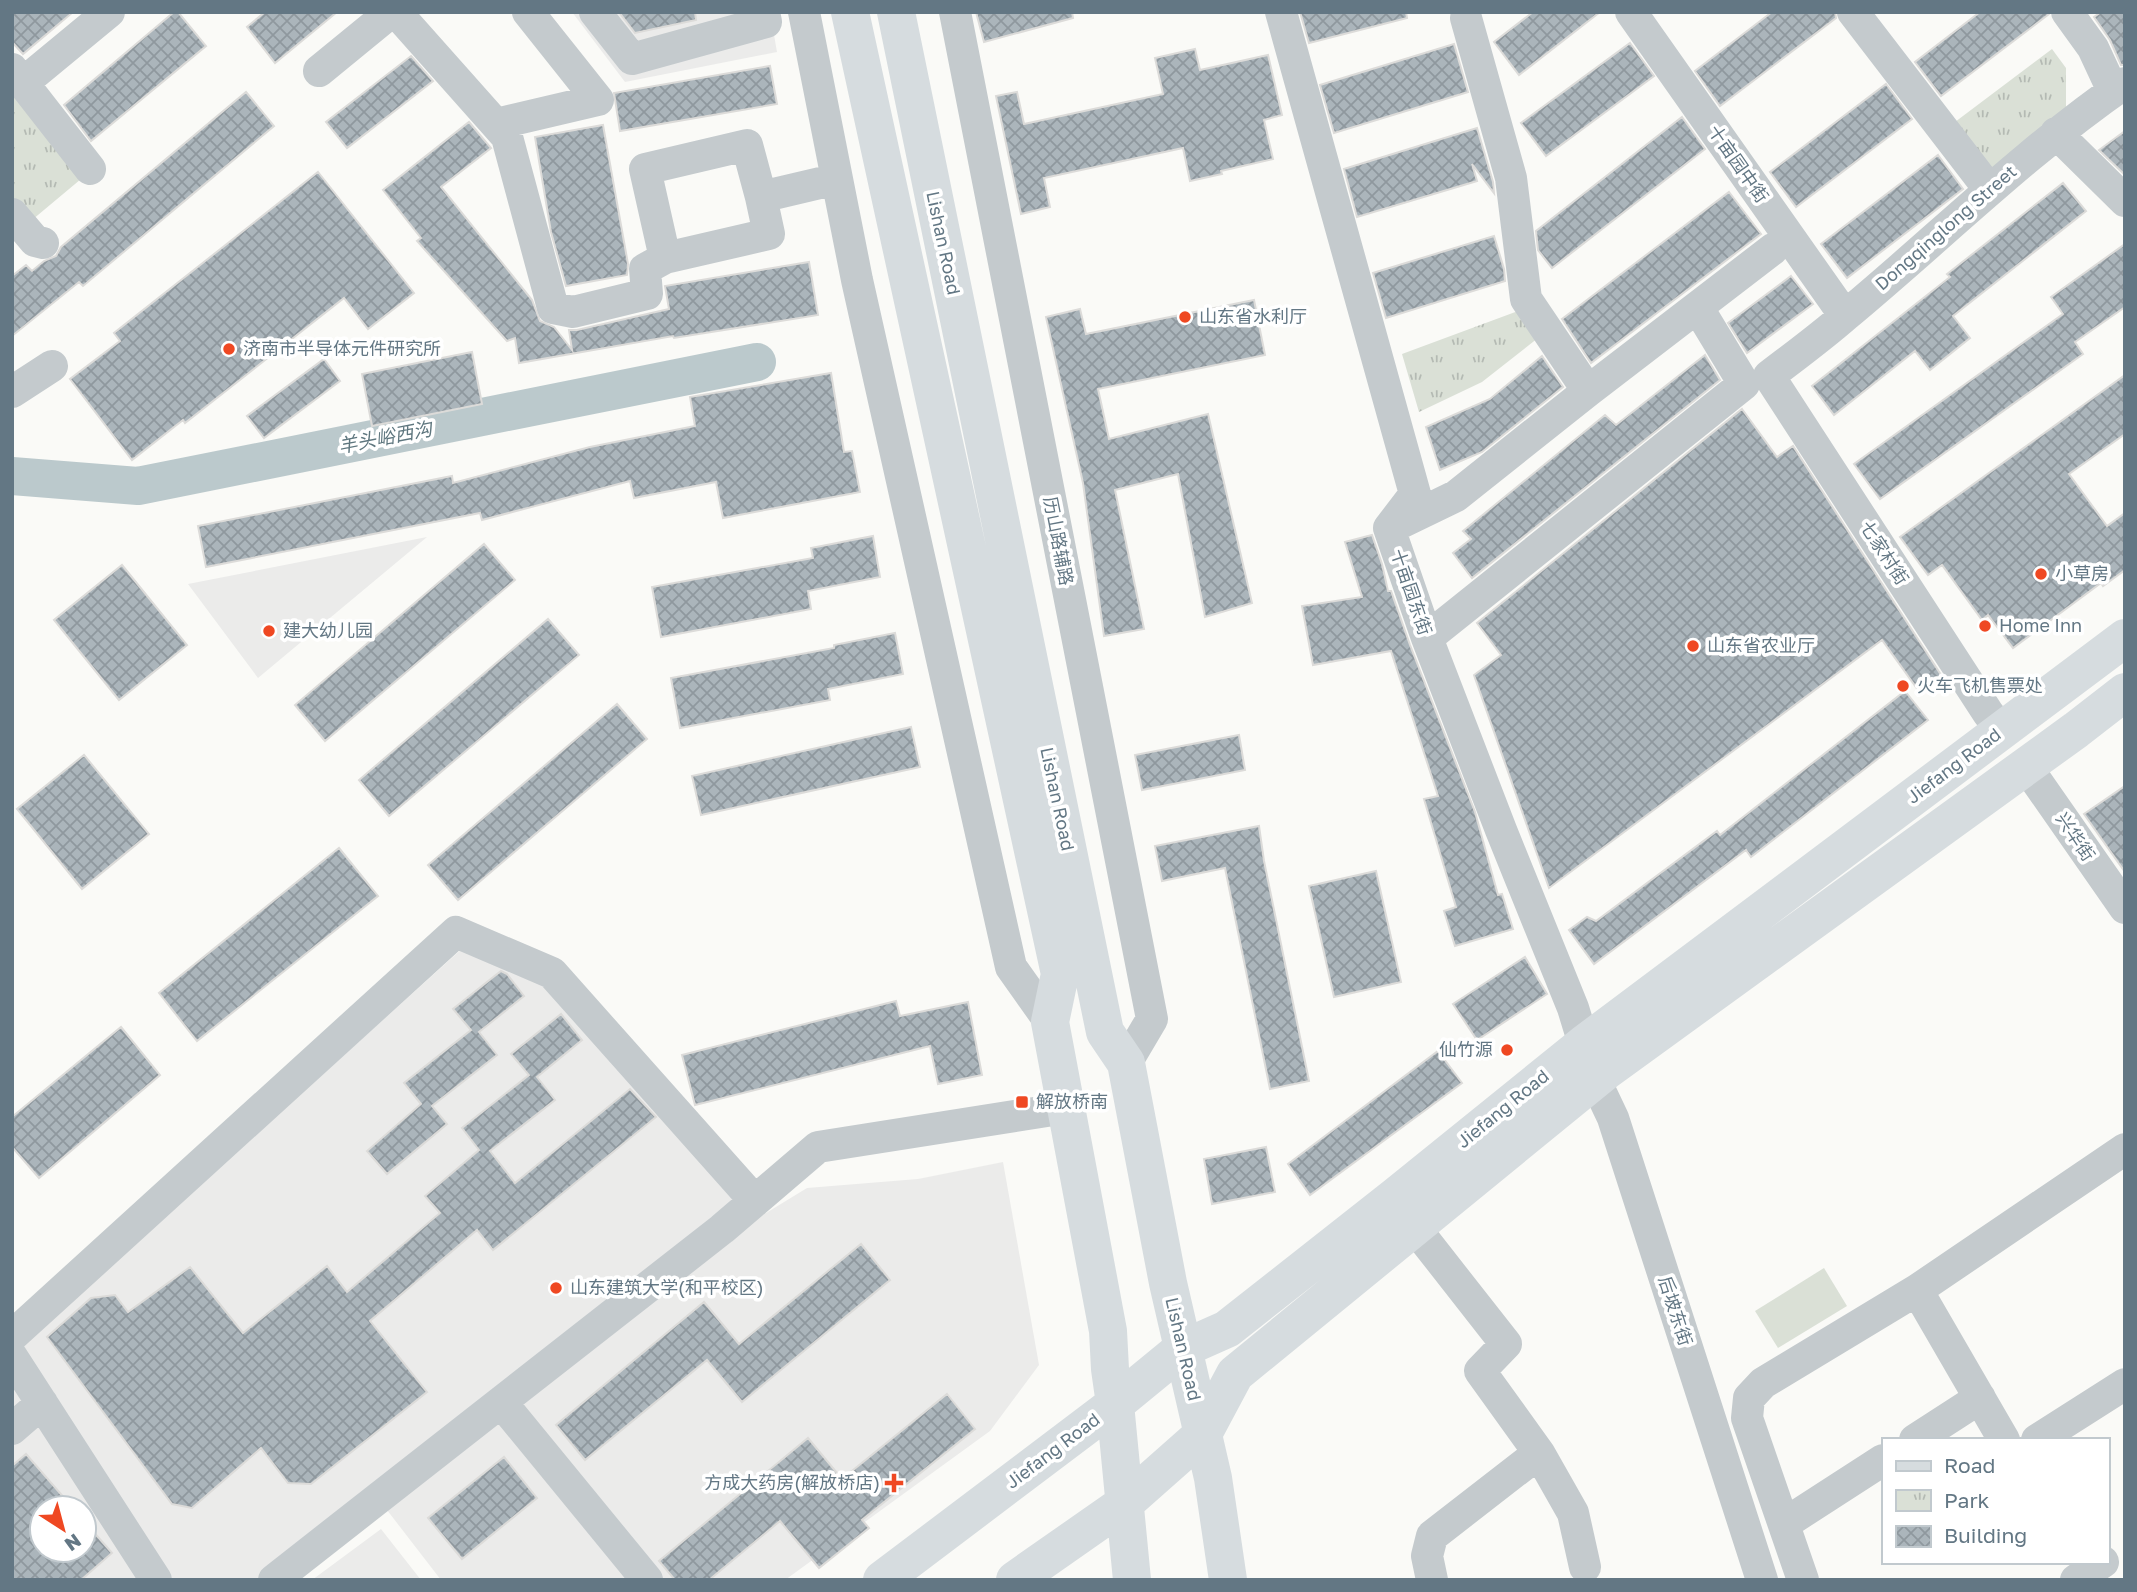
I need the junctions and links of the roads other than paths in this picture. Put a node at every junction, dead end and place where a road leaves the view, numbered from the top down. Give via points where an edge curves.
1 (109, 12) edge
2 (394, 12) edge
3 (528, 12) edge
4 (596, 12) edge
5 (764, 12) edge
6 (804, 12) edge
7 (850, 12) edge
8 (896, 12) edge
9 (955, 12) edge
10 (1281, 12) edge
11 (1631, 12) edge
12 (1853, 12) edge
13 (2067, 12) edge
14 (1466, 18) dead end
15 (319, 71) dead end
16 (18, 76) edge
17 (2119, 87) edge
18 (496, 124) junction
19 (2056, 133) junction
20 (90, 169) dead end
21 (837, 179) junction
22 (1989, 189) junction
23 (761, 198) junction
24 (2125, 201) edge
25 (1773, 249) dead end
26 (665, 258) junction
27 (1698, 308) junction
28 (1845, 316) junction
29 (52, 366) dead end
30 (1769, 376) joint
31 (12, 391) edge
32 (1588, 391) junction
33 (1390, 528) junction
34 (1427, 638) junction
35 (2125, 638) edge
36 (2125, 692) edge
37 (2001, 730) junction
38 (2026, 766) junction
39 (2125, 908) edge
40 (1050, 1022) junction
41 (1584, 1044) junction
42 (1126, 1063) junction
43 (1595, 1080) junction
44 (1066, 1108) junction
45 (2125, 1149) edge
46 (755, 1201) junction
47 (1415, 1228) junction
48 (1917, 1290) junction
49 (12, 1336) edge
50 (1182, 1349) junction
51 (12, 1357) edge
52 (2125, 1384) edge
53 (1980, 1398) junction
54 (501, 1402) junction
55 (42, 1403) junction
56 (1115, 1404) junction
57 (12, 1429) edge
58 (1203, 1434) junction
59 (1918, 1438) edge
60 (2003, 1438) edge
61 (2039, 1438) edge
62 (1539, 1453) junction
63 (1882, 1461) edge
64 (1125, 1503) junction
65 (1784, 1524) junction
66 (2125, 1548) edge
67 (2109, 1558) edge
68 (1585, 1567) dead end
69 (156, 1580) edge
70 (274, 1580) edge
71 (647, 1580) edge
72 (882, 1580) edge
73 (1015, 1580) edge
74 (1132, 1580) edge
75 (1228, 1580) edge
76 (1432, 1580) edge
77 (1762, 1580) edge
78 (1803, 1580) edge

1 - 16 street
2 - 15 street
2 - 18 street
3 - 18 street via 598,100
4 - 5 street via 632,59 766,22
6 - 21 street
7 - 40 main road, Lishan Road via 1060,974
8 - 42 main road, Lishan Road via 1105,1032
9 - 42 street, 历山路辅路 via 1152,1019
10 - 33 street, 十亩园东街 via 1415,494
11 - 28 street, 十亩园中街
12 - 22 street
13 - 17 street
14 - 32 street via 1511,178 1526,299
16 - 20 street
17 - 19 street, Dongqinglong Street
18 - 26 street via 507,137 553,308 573,312 647,294 645,269
19 - 22 street, Dongqinglong Street
19 - 24 street
21 - 23 street
21 - 40 street via 1011,967
22 - 28 street, Dongqinglong Street
23 - 26 street via 769,234
23 - 26 street via 747,145 645,169
25 - 27 street
27 - 32 street
27 - 34 street via 1744,384
28 - 30 street, Dongqinglong Street
29 - 31 street
30 - 37 street, 七家村街
32 - 33 street via 1456,496
33 - 34 street, 十亩园东街
34 - 41 street, 十亩园东街
35 - 37 main road, Jiefang Road
36 - 38 main road, Jiefang Road
37 - 41 main road, Jiefang Road
38 - 39 street, 兴华街
38 - 43 main road, Jiefang Road
40 - 44 main road, Lishan Road
41 - 43 street, 后坡东街
41 - 50 main road, Jiefang Road via 1227,1329
42 - 50 main road, Lishan Road
43 - 47 main road, Jiefang Road
43 - 77 street, 后坡东街 via 1612,1118
44 - 46 street via 818,1147
44 - 56 main road, Lishan Road via 1108,1331
45 - 48 street
46 - 49 street via 552,973 456,932
46 - 54 street
47 - 58 main road, Jiefang Road via 1236,1374
47 - 62 street via 1506,1344 1480,1371
48 - 53 street
48 - 65 street via 1763,1383 1749,1398 1747,1418
50 - 56 main road, Jiefang Road
50 - 58 main road, Lishan Road
51 - 55 street
52 - 61 street
53 - 59 street
53 - 60 street
54 - 70 street
54 - 71 street
55 - 57 street
55 - 69 street
56 - 64 main road, Lishan Road
56 - 72 main road, Jiefang Road
58 - 64 main road, Jiefang Road
58 - 75 main road, Lishan Road
62 - 68 street via 1573,1513
62 - 76 street via 1432,1535 1427,1556
63 - 65 street
64 - 73 main road, Jiefang Road
64 - 74 main road, Lishan Road
65 - 78 street
66 - 67 street

